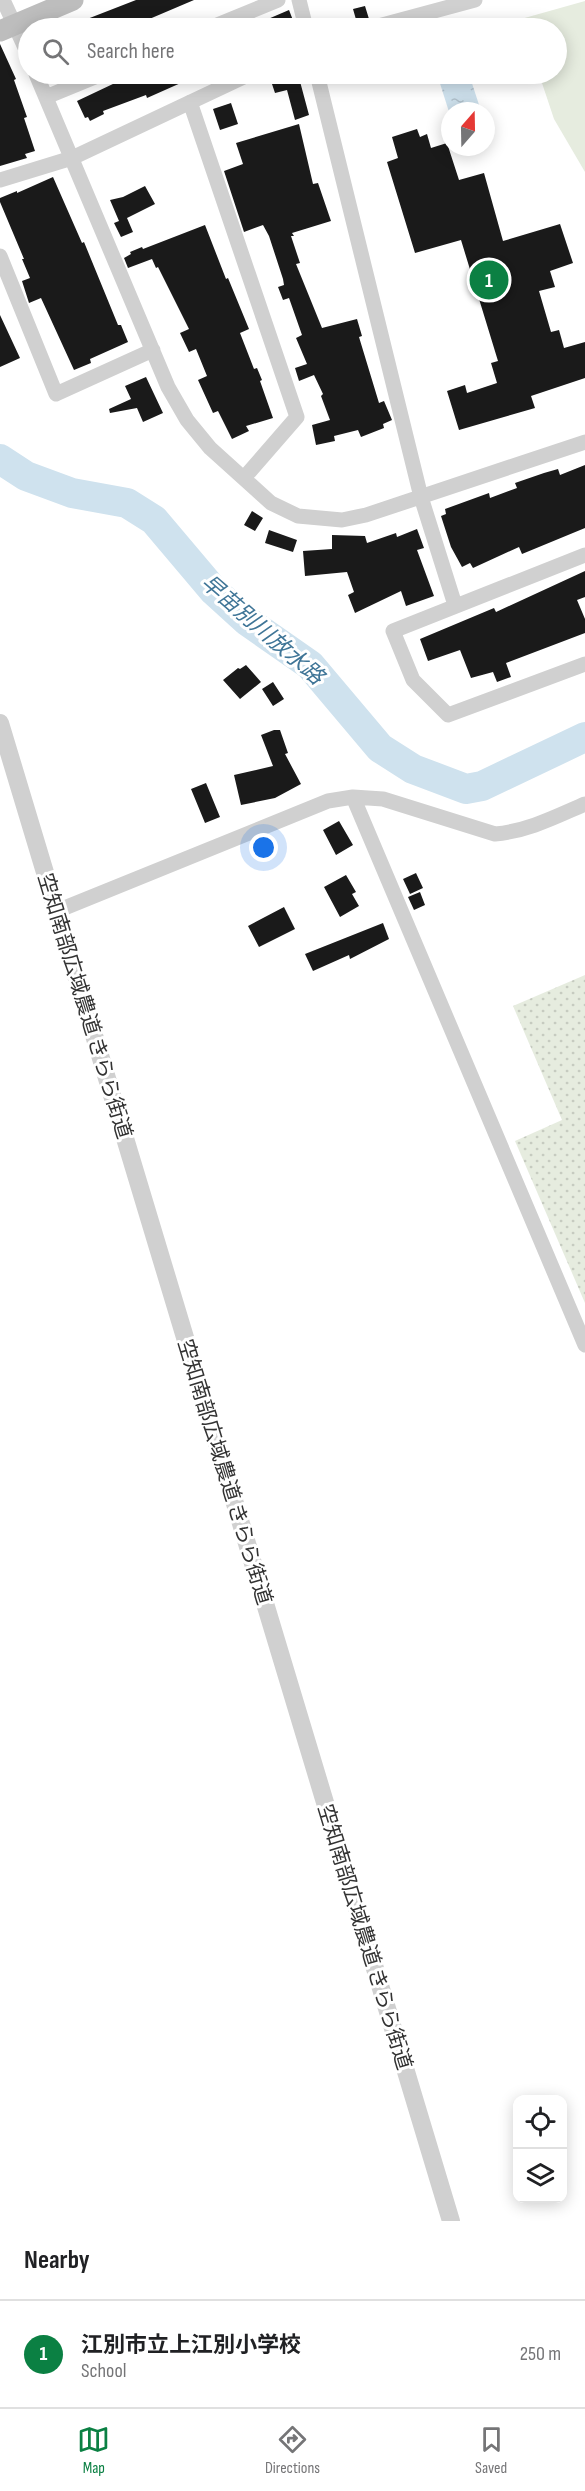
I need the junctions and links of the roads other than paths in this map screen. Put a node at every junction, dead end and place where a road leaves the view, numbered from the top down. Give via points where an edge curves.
1 (3, 0) edge
2 (73, 0) edge
3 (278, 0) edge
4 (299, 0) edge
5 (472, 0) edge
6 (31, 18) edge
7 (234, 18) edge
8 (304, 18) edge
9 (406, 18) edge
10 (8, 28) edge
11 (18, 41) edge
12 (40, 84) edge
13 (78, 84) edge
14 (229, 84) edge
15 (319, 84) edge
16 (46, 97) junction
17 (190, 102) junction
18 (72, 158) junction
19 (0, 180) edge
20 (0, 256) edge
21 (153, 350) junction
22 (585, 442) edge
23 (244, 478) junction
24 (421, 496) junction
25 (585, 555) edge
26 (455, 605) junction
27 (585, 664) edge
28 (0, 723) edge
29 (353, 797) junction
30 (585, 804) edge
31 (57, 911) junction
32 (585, 1345) edge
33 (451, 2221) edge

1 - 10 street
2 - 6 main road
3 - 7 street
4 - 8 street
5 - 9 street
10 - 11 street
12 - 16 street
13 - 16 street
14 - 17 street
15 - 24 street
16 - 18 street
17 - 18 street
17 - 23 street via 297,417
18 - 19 street
18 - 21 street
20 - 21 street via 56,394
21 - 23 street via 187,420 210,448
22 - 24 street
23 - 24 street via 272,503 298,516 319,519 342,520
24 - 26 street
25 - 26 street
26 - 27 street via 393,631 413,680 448,715
28 - 31 street, 空知南部広域農道 きらら街道
29 - 30 street via 383,799 495,834 531,827
29 - 31 street via 328,801
29 - 32 street
31 - 33 street, 空知南部広域農道 きらら街道

